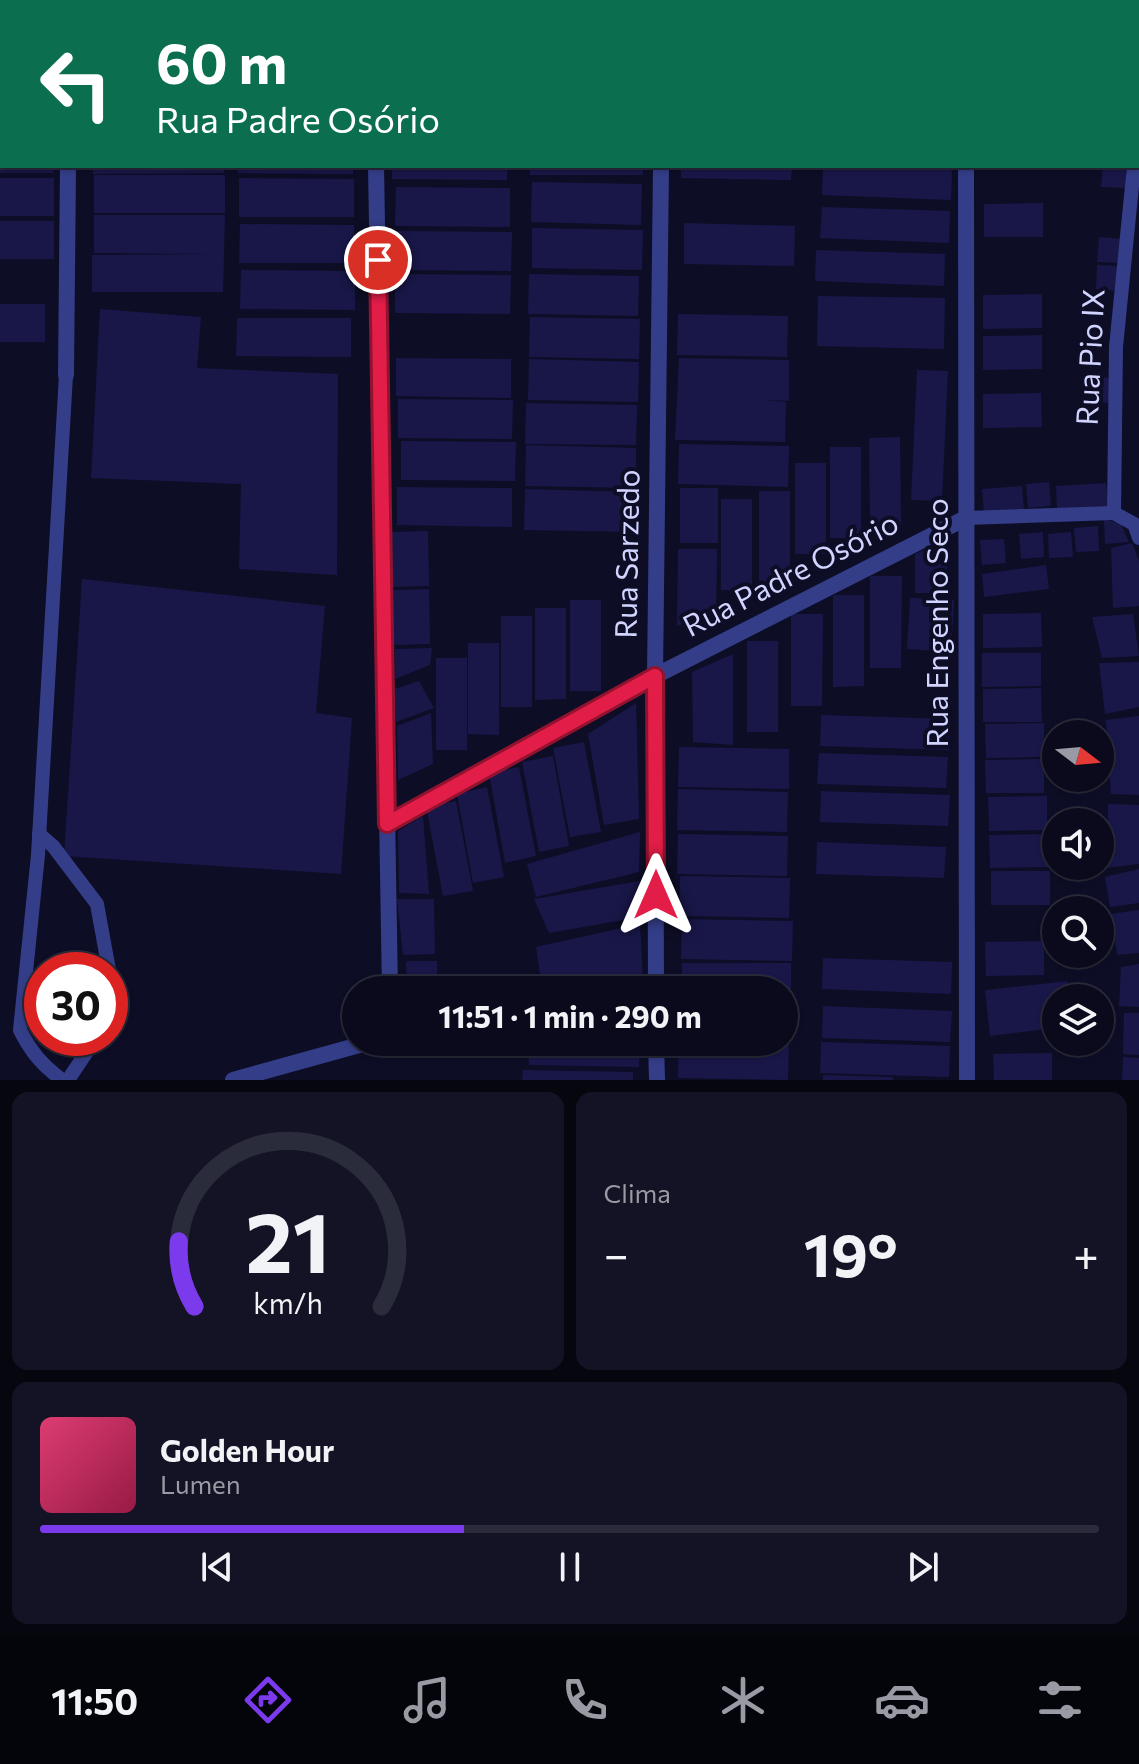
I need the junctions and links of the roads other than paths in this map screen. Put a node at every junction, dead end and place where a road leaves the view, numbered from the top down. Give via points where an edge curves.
1 (68, 168) edge
2 (376, 168) edge
3 (661, 168) edge
4 (966, 168) edge
5 (1134, 168) edge
6 (66, 375) joint
7 (1114, 513) junction
8 (966, 518) junction
9 (1139, 538) edge
10 (655, 676) junction
11 (387, 824) junction
12 (39, 834) junction
13 (106, 952) edge
14 (390, 976) edge
15 (656, 976) edge
16 (342, 1050) edge
17 (83, 1056) edge
18 (656, 1056) edge
19 (65, 1080) edge
20 (233, 1080) edge
21 (657, 1080) edge
22 (967, 1080) edge

1 - 6 street
2 - 11 street
3 - 10 street, Rua Sarzedo
4 - 8 street, Rua Engenho Seco
5 - 7 lane, Rua Pio IX via 1116,347
6 - 12 lane
7 - 8 lane, Rua Padre Osório
7 - 9 lane via 1134,524
8 - 10 street, Rua Padre Osório
8 - 22 street, Rua Engenho Seco
10 - 11 street, Rua Padre Osório
10 - 15 street, Rua Sarzedo
11 - 14 street
12 - 13 lane via 97,904
12 - 19 lane via 20,1030 41,1065
16 - 20 street
17 - 19 lane
18 - 21 street

